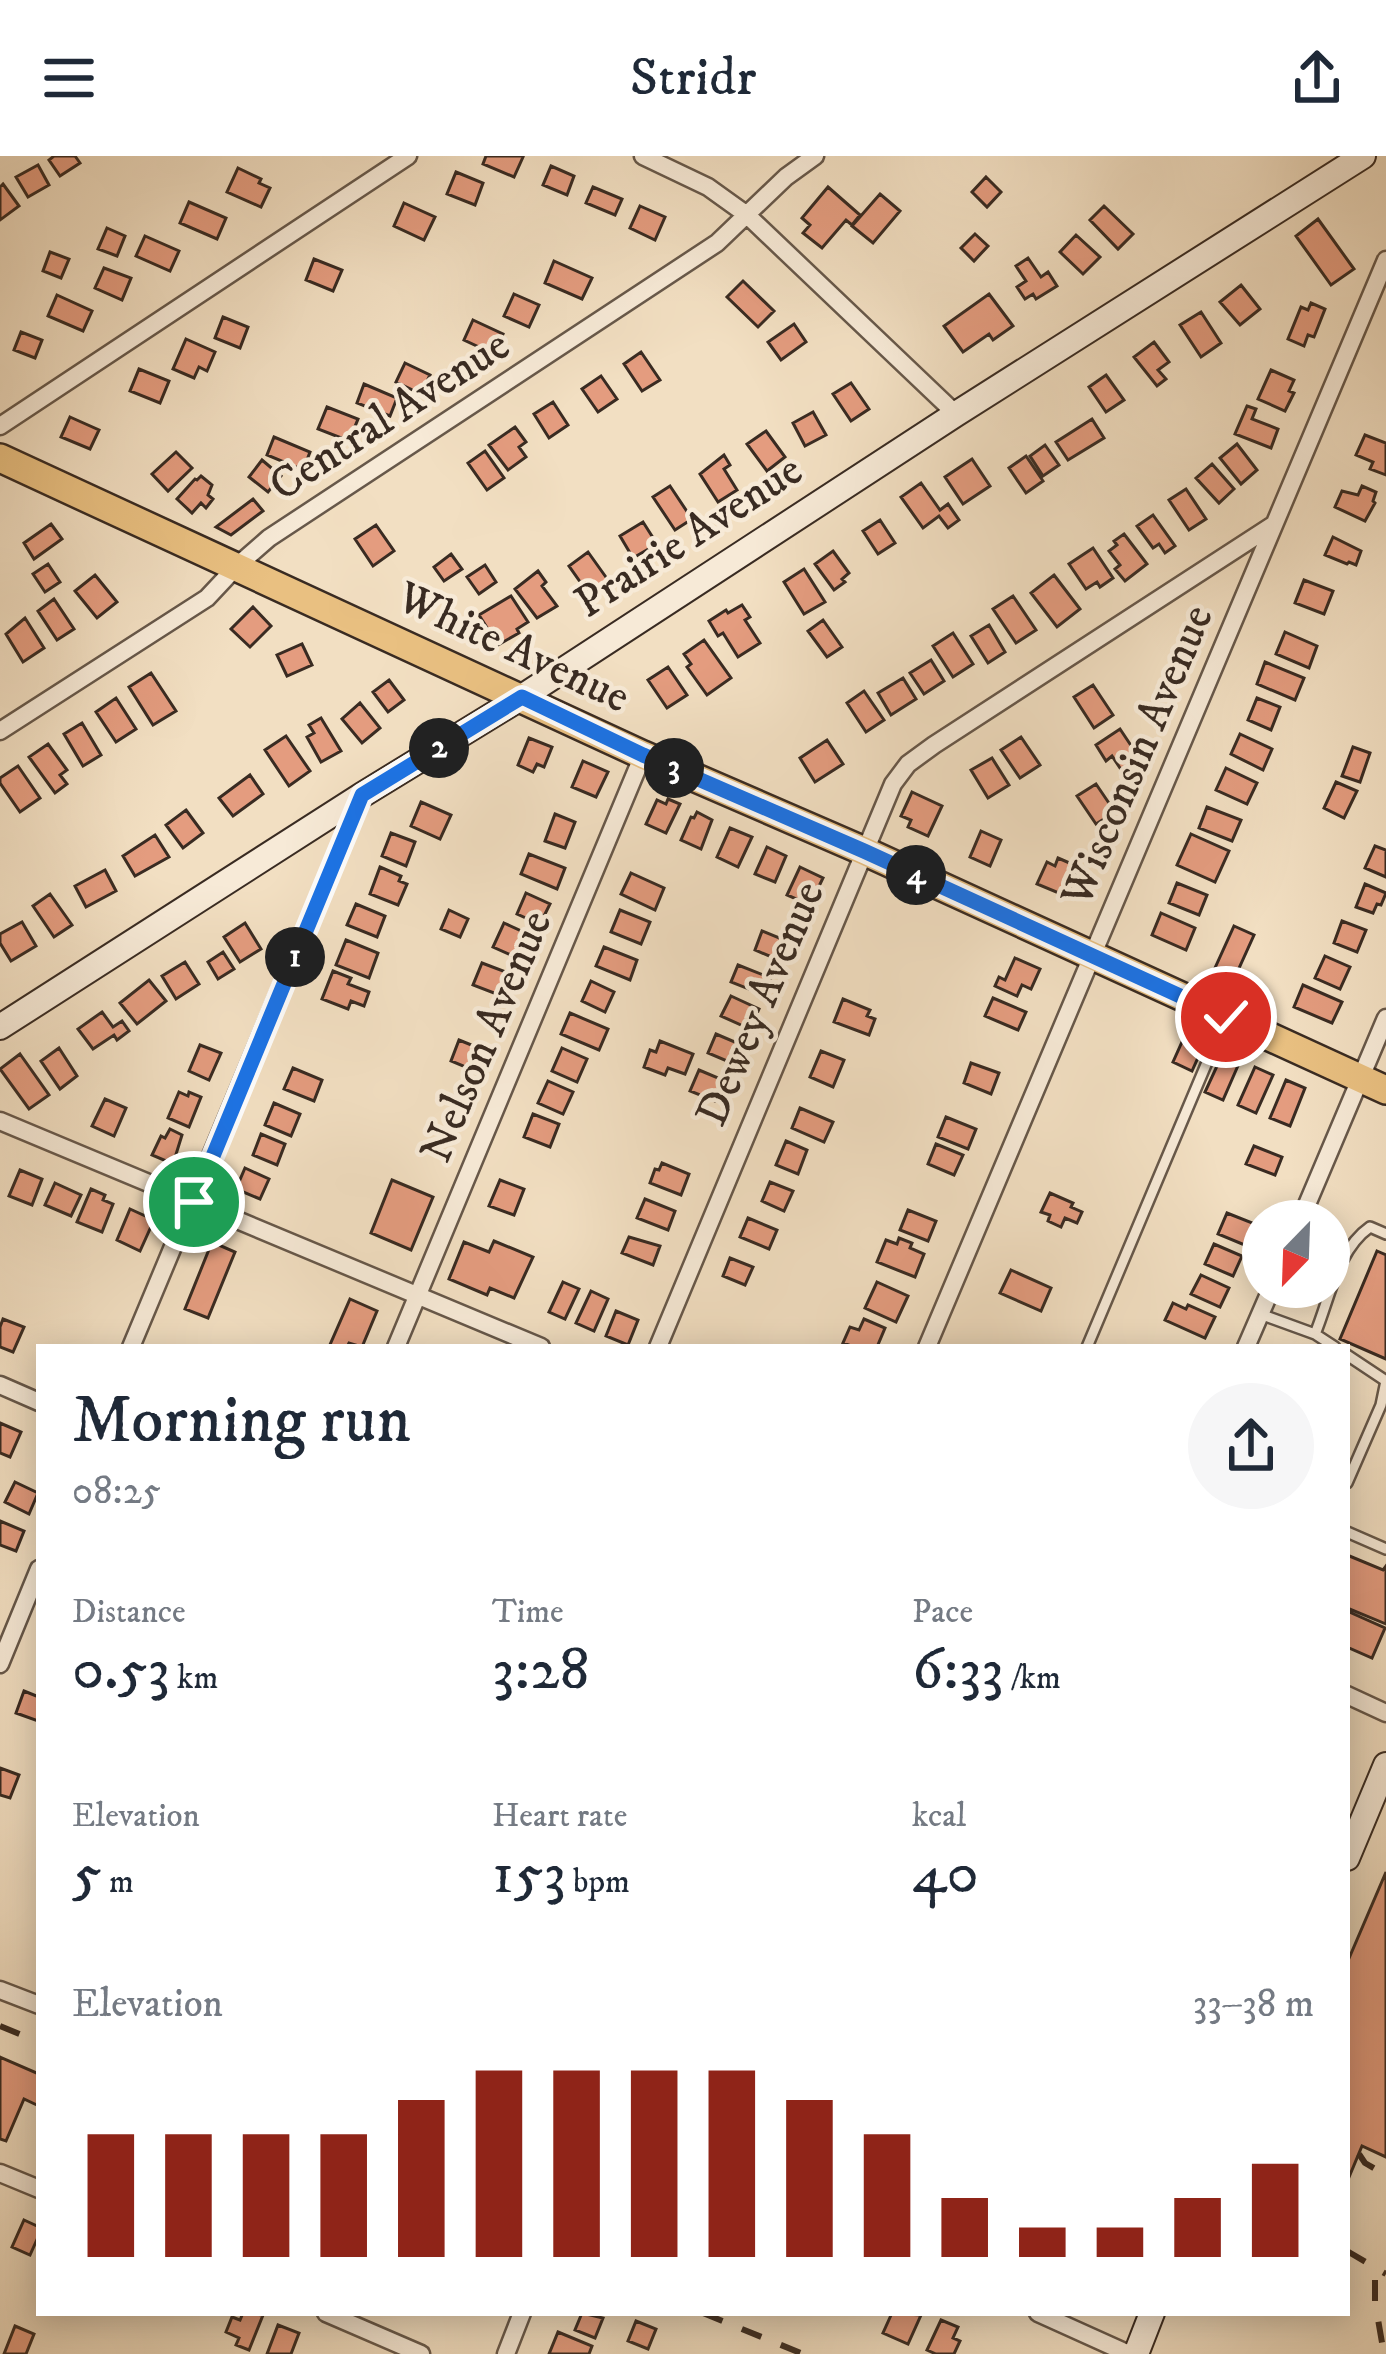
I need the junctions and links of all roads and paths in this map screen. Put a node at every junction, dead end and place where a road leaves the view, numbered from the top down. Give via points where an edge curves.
1 (408, 156) edge
2 (643, 156) edge
3 (815, 156) edge
4 (1363, 156) edge
5 (747, 215) junction
6 (1386, 260) edge
7 (956, 414) junction
8 (0, 426) edge
9 (0, 458) edge
10 (1274, 525) junction
11 (236, 566) junction
12 (522, 697) junction
13 (0, 731) edge
14 (643, 755) junction
15 (362, 795) junction
16 (864, 851) junction
17 (1092, 956) junction
18 (1226, 1017) junction
19 (1386, 1018) edge
20 (0, 1027) edge
21 (1373, 1084) edge
22 (0, 1121) edge
23 (1311, 1200) edge
24 (194, 1202) junction
25 (1386, 1234) edge
26 (1350, 1245) edge
27 (418, 1295) junction
28 (1263, 1308) edge
29 (1325, 1308) edge
30 (1260, 1315) junction
31 (1315, 1334) junction
32 (132, 1344) edge
33 (397, 1344) edge
34 (534, 1344) edge
35 (659, 1344) edge
36 (928, 1344) edge
37 (1088, 1344) edge
38 (1247, 1344) edge
39 (1330, 1344) edge
40 (1350, 1357) edge
41 (0, 1385) edge
42 (36, 1401) edge
43 (1350, 1476) edge
44 (1350, 1533) edge
45 (1386, 1549) edge
46 (36, 1575) edge
47 (6, 1630) edge
48 (0, 1664) edge
49 (1350, 1696) edge
50 (1386, 1713) edge
51 (1386, 1765) edge
52 (1350, 1851) edge
53 (0, 1990) edge
54 (36, 2005) edge
55 (0, 2173) edge
56 (36, 2188) edge
57 (333, 2316) edge
58 (521, 2316) edge
59 (1045, 2316) edge
60 (1151, 2316) edge
61 (421, 2354) edge
62 (506, 2354) edge
63 (1132, 2354) edge

1 - 8 street
2 - 5 street
3 - 5 street, Central Avenue
4 - 7 street, Prairie Avenue
5 - 7 street
5 - 11 street, Central Avenue
6 - 10 street, Wisconsin Avenue
7 - 12 street, Prairie Avenue
9 - 11 main road, White Avenue
10 - 16 street, Dewey Avenue via 908,764
10 - 17 street, Wisconsin Avenue
11 - 12 main road, White Avenue
11 - 13 street, Central Avenue via 207,598
12 - 14 main road, White Avenue
12 - 15 street, Prairie Avenue
14 - 16 main road, White Avenue
14 - 27 street, Nelson Avenue
15 - 20 street, Prairie Avenue
15 - 24 street
16 - 17 main road, White Avenue
16 - 35 street, Dewey Avenue
17 - 18 main road, White Avenue
17 - 36 street, Wisconsin Avenue
18 - 21 main road, White Avenue
18 - 37 lane
19 - 21 street
21 - 23 street
22 - 24 street
24 - 27 street
24 - 32 street
25 - 26 lane via 1370,1227
27 - 33 street, Nelson Avenue
27 - 34 street
28 - 30 street
29 - 31 lane
30 - 31 lane
30 - 38 street
31 - 39 lane
40 - 43 lane via 1386,1381
41 - 42 street
44 - 45 lane
46 - 47 street
47 - 48 street
49 - 50 street
51 - 52 street
53 - 54 street
55 - 56 street
57 - 61 street
58 - 62 street
59 - 63 street
60 - 63 street

